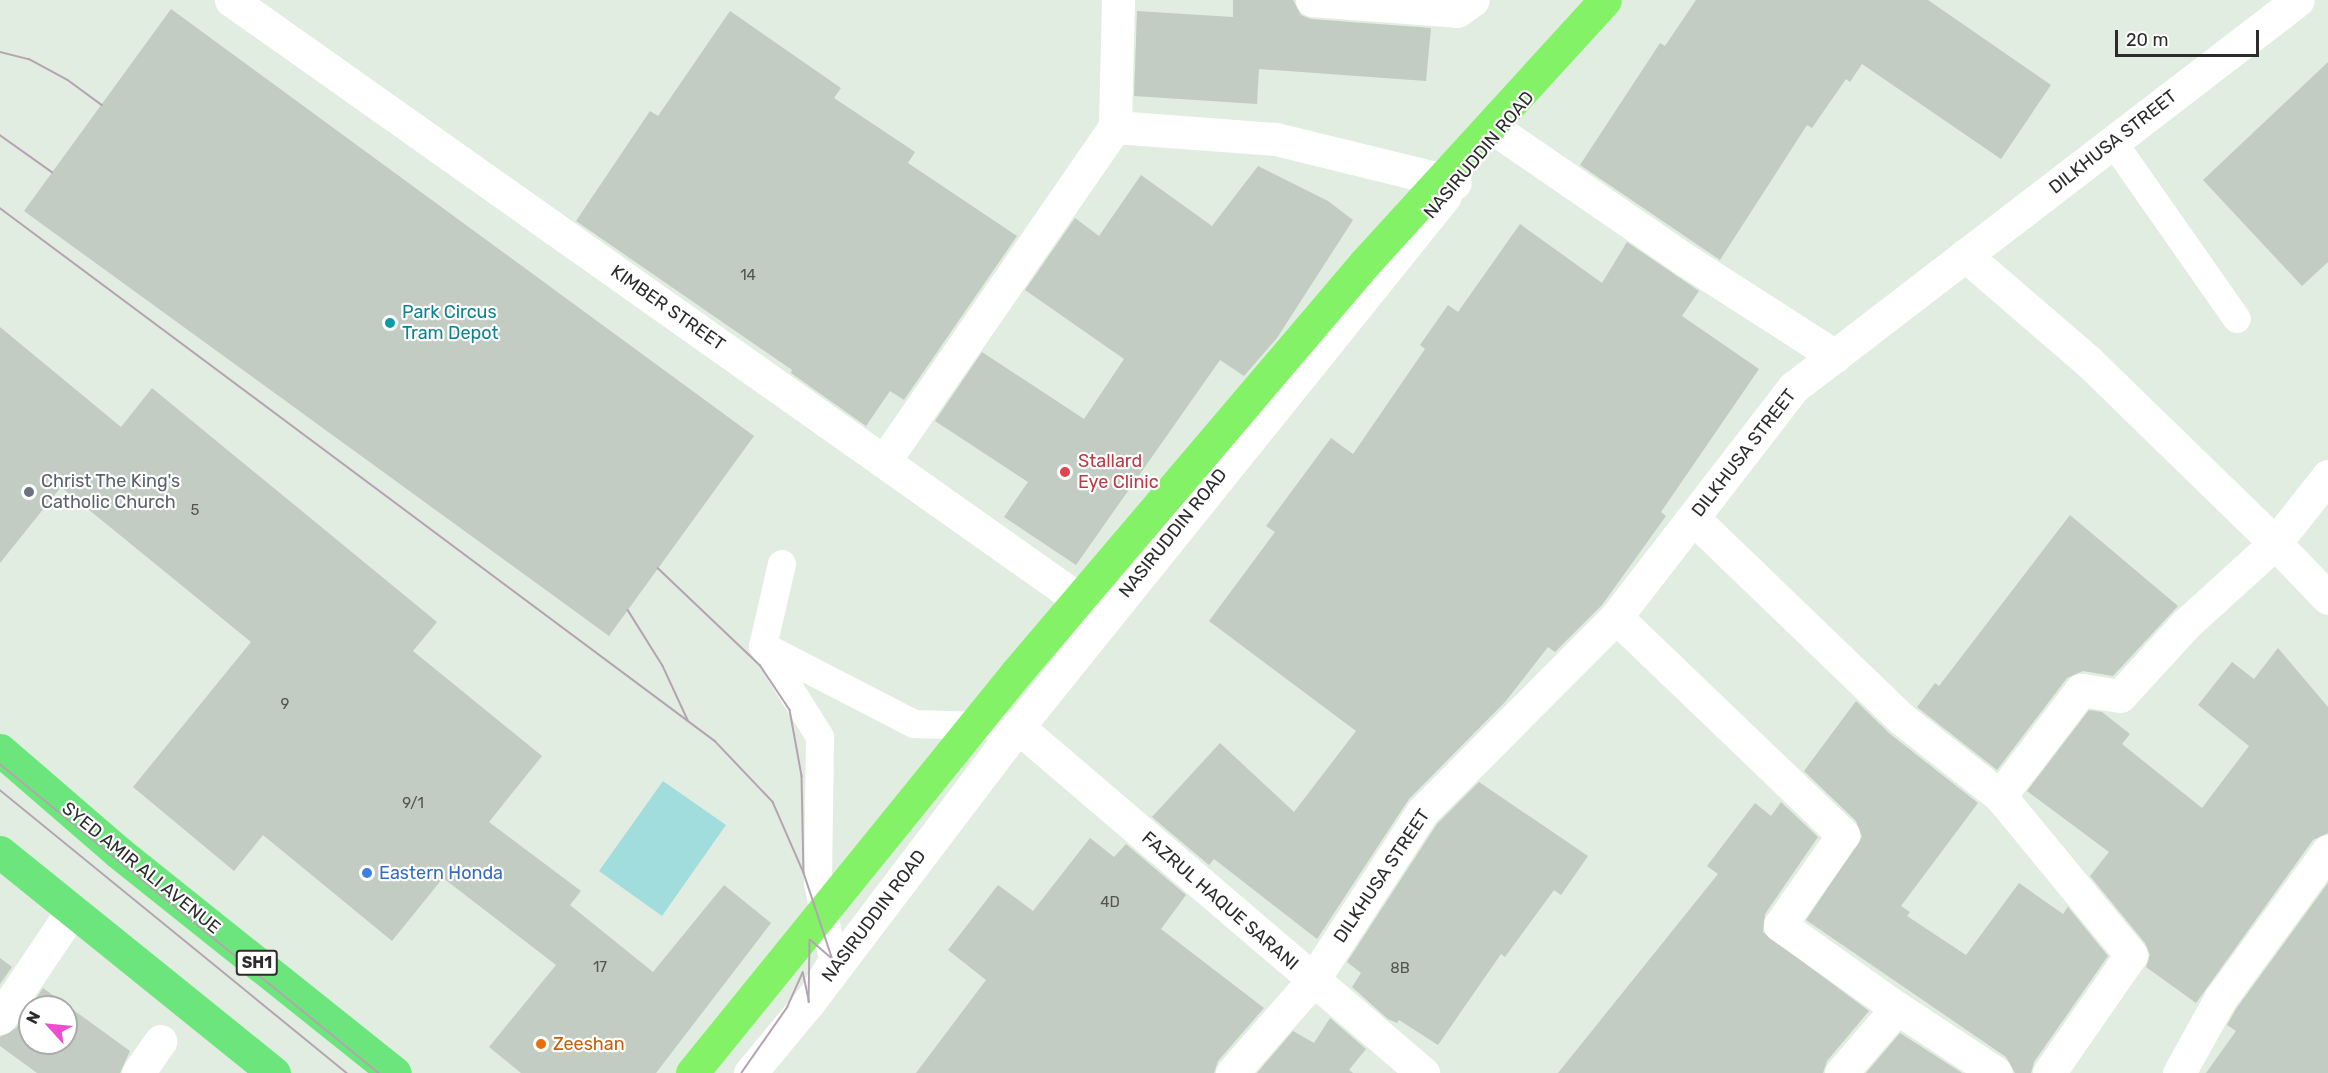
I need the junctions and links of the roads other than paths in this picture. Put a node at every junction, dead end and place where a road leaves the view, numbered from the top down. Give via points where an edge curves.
1 (231, 0) edge
2 (1118, 0) edge
3 (1312, 0) edge
4 (1473, 0) edge
5 (1606, 0) edge
6 (2298, 0) edge
7 (1115, 127) junction
8 (1499, 132) junction
9 (2113, 142) junction
10 (1455, 183) junction
11 (1965, 255) junction
12 (2237, 319) dead end
13 (1835, 356) junction
14 (885, 460) junction
15 (2328, 476) edge
16 (1693, 518) junction
17 (2275, 543) junction
18 (782, 564) dead end
19 (2328, 598) edge
20 (1616, 617) junction
21 (1105, 618) junction
22 (763, 646) junction
23 (1018, 727) junction
24 (0, 750) edge
25 (2000, 796) junction
26 (2328, 851) edge
27 (0, 852) edge
28 (72, 911) junction
29 (1313, 980) junction
30 (809, 1002) junction
31 (1897, 1008) junction
32 (0, 1018) edge
33 (160, 1041) dead end
34 (138, 1073) edge
35 (274, 1073) edge
36 (395, 1073) edge
37 (692, 1073) edge
38 (750, 1073) edge
39 (1232, 1073) edge
40 (1423, 1073) edge
41 (1841, 1073) edge
42 (1996, 1073) edge
43 (2049, 1073) edge
44 (2179, 1073) edge

1 - 14 street, KIMBER STREET
2 - 7 street
3 - 4 street via 1457,11
5 - 8 street, NASIRUDDIN ROAD
5 - 37 highway via 1348,282 1017,672
6 - 9 street, DILKHUSA STREET
7 - 10 street via 1276,139
7 - 14 street
8 - 10 street, NASIRUDDIN ROAD
8 - 13 street via 1687,261
9 - 11 street, DILKHUSA STREET
9 - 12 lane
10 - 21 street, NASIRUDDIN ROAD
11 - 13 street, DILKHUSA STREET
11 - 17 street via 2088,361
13 - 16 street, DILKHUSA STREET via 1794,387
14 - 21 street, KIMBER STREET
15 - 17 street
16 - 20 street, DILKHUSA STREET
16 - 25 street via 1902,719
17 - 19 street
17 - 25 street via 2185,625 2120,696 2081,690
18 - 22 lane
20 - 29 street, DILKHUSA STREET via 1422,812
20 - 31 street via 1843,835 1780,925
21 - 23 street, NASIRUDDIN ROAD
22 - 23 lane via 914,724
22 - 30 lane via 820,737 818,882 833,960
23 - 29 street, FAZRUL HAQUE SARANI
23 - 30 street, NASIRUDDIN ROAD
24 - 36 main road, SYED AMIR ALI AVENUE / SH1 via 118,852
25 - 43 street via 2131,955
26 - 44 street via 2220,999
27 - 28 main road
28 - 32 street
28 - 35 main road
29 - 39 street, DILKHUSA STREET
29 - 40 street, FAZRUL HAQUE SARANI
30 - 38 street, NASIRUDDIN ROAD
31 - 41 street
31 - 42 street
33 - 34 street

